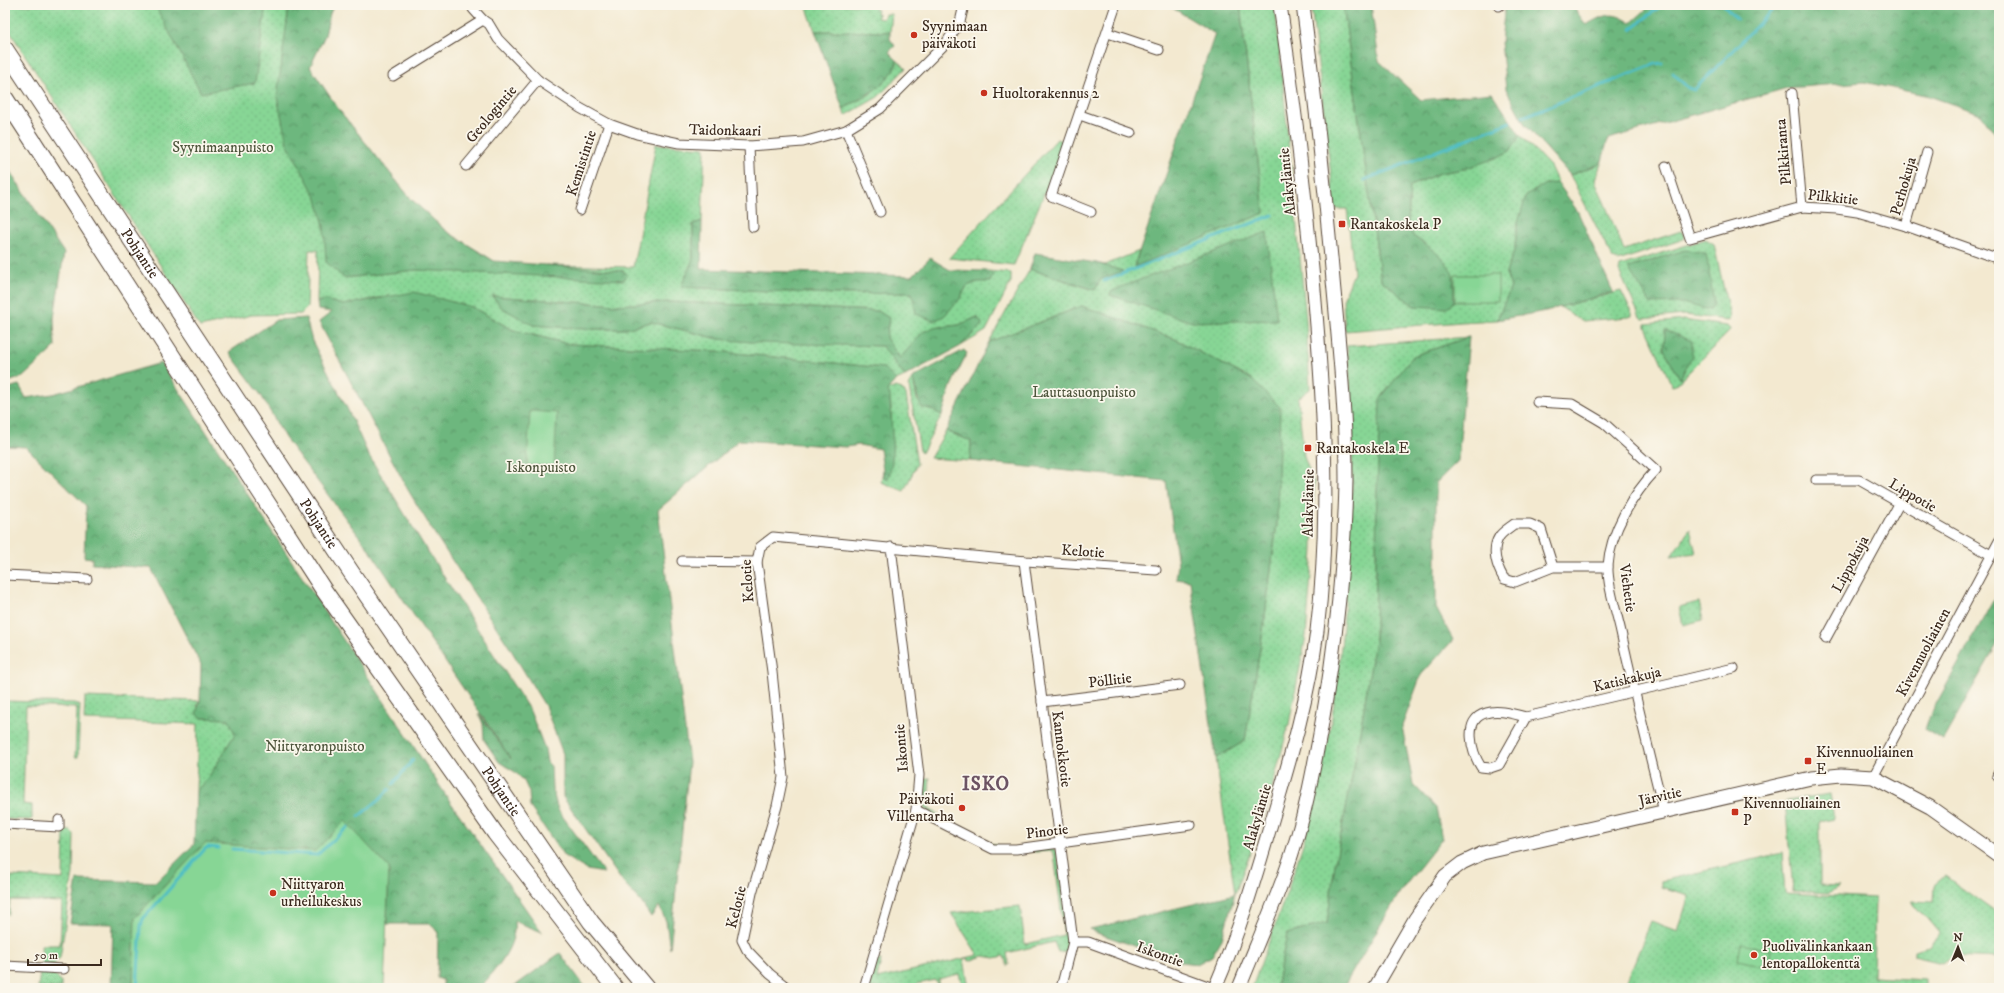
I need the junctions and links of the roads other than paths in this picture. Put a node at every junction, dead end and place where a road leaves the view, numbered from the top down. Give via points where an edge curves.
1 (964, 5) edge
2 (1116, 5) edge
3 (1280, 5) edge
4 (1303, 5) edge
5 (473, 9) dead end
6 (483, 20) junction
7 (1108, 33) junction
8 (5, 49) edge
9 (1159, 50) dead end
10 (393, 76) dead end
11 (538, 80) junction
12 (1792, 93) dead end
13 (5, 98) edge
14 (1080, 116) junction
15 (609, 124) junction
16 (846, 130) junction
17 (1131, 133) dead end
18 (749, 146) junction
19 (1926, 152) dead end
20 (466, 166) dead end
21 (1666, 166) dead end
22 (1802, 207) junction
23 (580, 210) dead end
24 (880, 212) dead end
25 (1091, 212) dead end
26 (1906, 226) junction
27 (753, 227) dead end
28 (1999, 259) edge
29 (1537, 402) dead end
30 (1816, 480) dead end
31 (1899, 504) junction
32 (1999, 541) edge
33 (891, 547) junction
34 (1991, 555) junction
35 (682, 560) dead end
36 (1024, 561) junction
37 (757, 562) junction
38 (1553, 567) junction
39 (1608, 567) junction
40 (1156, 570) dead end
41 (5, 575) edge
42 (87, 579) dead end
43 (1826, 638) dead end
44 (1734, 668) dead end
45 (1180, 685) dead end
46 (1634, 691) junction
47 (1042, 702) junction
48 (1526, 717) junction
49 (1873, 777) junction
50 (916, 810) junction
51 (1664, 812) junction
52 (59, 820) dead end
53 (5, 824) edge
54 (1191, 825) dead end
55 (1060, 843) junction
56 (1999, 856) edge
57 (1073, 942) junction
58 (584, 950) junction
59 (5, 966) edge
60 (64, 968) dead end
61 (606, 988) edge
62 (615, 988) edge
63 (646, 988) edge
64 (788, 988) edge
65 (864, 988) edge
66 (1061, 988) edge
67 (1214, 988) edge
68 (1239, 988) edge
69 (1375, 988) edge

1 - 16 street, Taidonkaari via 960,22 946,43 880,109
2 - 7 street
3 - 67 main road, Alakyläntie via 1296,110 1319,348 1326,480 1323,551 1317,631 1300,728 1253,888
4 - 68 main road via 1339,348 1346,479 1343,552 1337,632 1307,801 1285,871
5 - 6 street, Taidonkaari
6 - 10 street
6 - 11 street, Taidonkaari via 490,24 499,40
7 - 9 street
7 - 14 street
8 - 63 highway, Pohjantie via 351,572 591,922
11 - 15 street, Taidonkaari
11 - 20 street, Geologintie
12 - 22 street, Pilkkiranta
13 - 58 highway, Pohjantie via 323,589 495,833
14 - 17 street
14 - 25 street via 1051,196
15 - 18 street, Taidonkaari via 637,134 679,143
15 - 23 street, Kemistintie
16 - 18 street, Taidonkaari via 803,142
16 - 24 street
18 - 27 street
19 - 26 street, Perhokuja
21 - 22 street, Pilkkitie via 1690,238
22 - 26 street, Pilkkitie via 1857,212
26 - 28 street, Pilkkitie
29 - 39 street, Viehetie via 1572,404 1604,422 1656,470 1648,478 1620,522 1614,536
30 - 31 street, Lippotie via 1859,480
31 - 34 street, Lippotie
31 - 43 street, Lippokuja
32 - 34 street, Kivennuoliainen
33 - 36 street, Kelotie
33 - 37 street, Kelotie via 773,537 760,547
33 - 50 street, Iskontie via 918,764
34 - 49 street, Kivennuoliainen
35 - 37 street
36 - 40 street, Kelotie
36 - 47 street, Kannokkotie
37 - 64 street, Kelotie via 783,777 752,892 742,940 747,950 770,974
38 - 38 street via 1541,529 1530,524 1514,524 1499,537 1495,553 1498,569 1504,579 1515,582
38 - 39 street
39 - 46 street, Viehetie
41 - 42 street
44 - 46 street, Katiskakuja
45 - 47 street, Pöllitie
46 - 48 street, Katiskakuja
46 - 51 street, Viehetie
47 - 55 street, Kannokkotie
48 - 48 street, Katiskakuja via 1496,711 1484,713 1476,719 1472,729 1472,745 1475,758 1481,767 1499,765
49 - 51 main road, Järvitie via 1841,775 1810,778
49 - 56 main road, Järvitie via 1930,807
50 - 55 street, Pinotie via 994,849 1009,850
50 - 65 street, Iskontie
51 - 69 main road, Järvitie via 1483,853 1462,863 1445,876 1415,919
52 - 53 street via 59,826
54 - 55 street, Pinotie
55 - 57 street, Kannokkotie
57 - 66 street
57 - 67 street, Iskontie via 1088,942
58 - 61 highway
58 - 62 highway, Pohjantie
59 - 60 street

